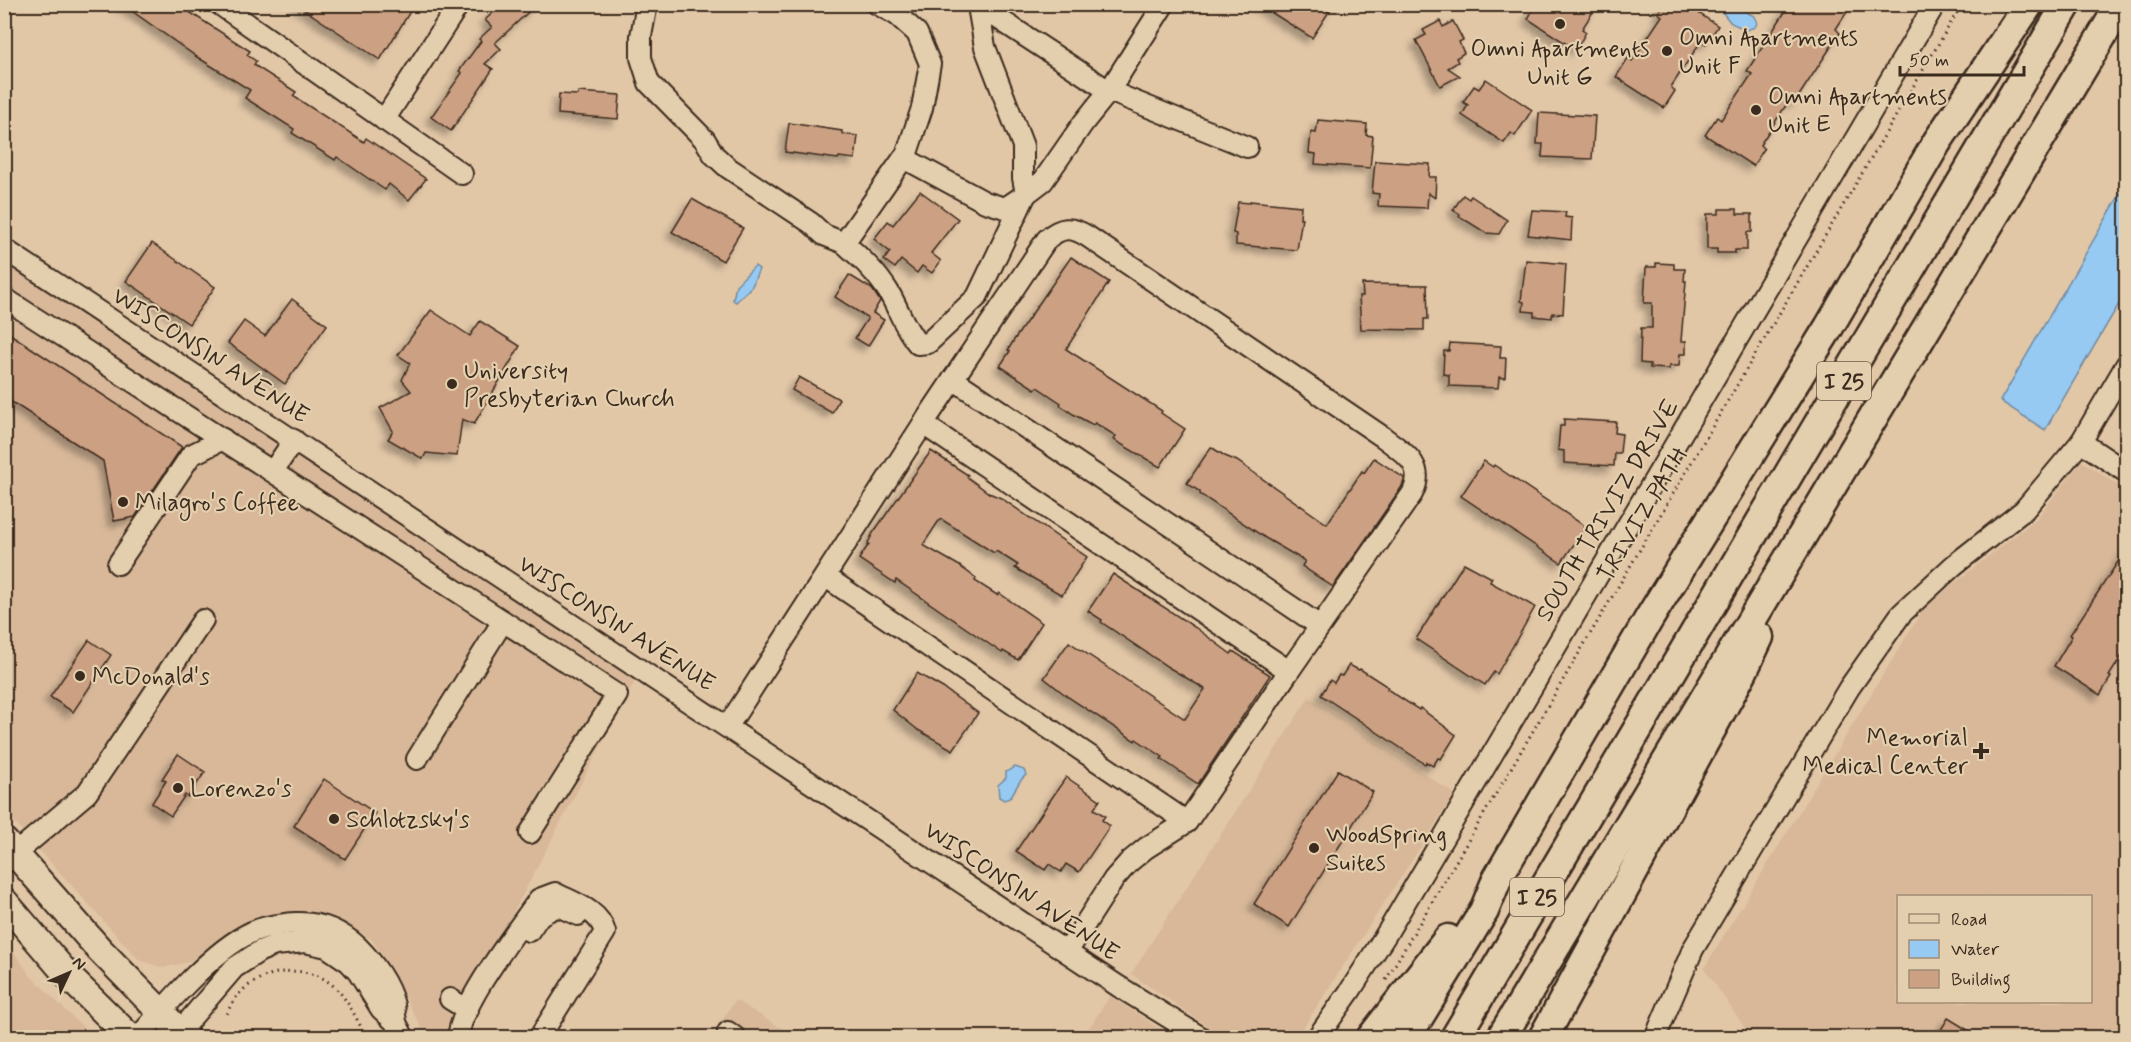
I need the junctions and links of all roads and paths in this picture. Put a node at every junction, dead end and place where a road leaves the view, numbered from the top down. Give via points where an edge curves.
1 (219, 4) edge
2 (459, 4) edge
3 (647, 4) edge
4 (877, 4) edge
5 (1164, 4) edge
6 (1935, 4) edge
7 (1962, 4) edge
8 (2029, 4) edge
9 (2067, 4) edge
10 (2121, 4) edge
11 (977, 5) edge
12 (1109, 91) junction
13 (384, 120) junction
14 (1247, 147) dead end
15 (904, 158) junction
16 (462, 174) dead end
17 (1026, 194) junction
18 (844, 243) junction
19 (4, 249) edge
20 (4, 298) edge
21 (2127, 365) edge
22 (953, 379) junction
23 (923, 424) junction
24 (223, 439) junction
25 (294, 440) junction
26 (2081, 442) junction
27 (273, 471) junction
28 (2127, 472) edge
29 (1830, 486) junction
30 (118, 564) dead end
31 (826, 577) junction
32 (203, 620) dead end
33 (503, 621) junction
34 (1320, 626) junction
35 (635, 666) junction
36 (1289, 671) junction
37 (617, 695) junction
38 (729, 726) junction
39 (417, 759) dead end
40 (1187, 822) junction
41 (530, 833) dead end
42 (8, 853) edge
43 (1497, 879) junction
44 (4, 901) edge
45 (1067, 952) junction
46 (1382, 987) dead end
47 (450, 999) dead end
48 (470, 1005) junction
49 (159, 1013) junction
50 (227, 1014) dead end
51 (400, 1030) edge
52 (180, 1035) edge
53 (130, 1038) edge
54 (138, 1038) edge
55 (367, 1038) edge
56 (458, 1038) edge
57 (539, 1038) edge
58 (1202, 1038) edge
59 (1317, 1038) edge
60 (1371, 1038) edge
61 (1406, 1038) edge
62 (1455, 1038) edge
63 (1501, 1038) edge
64 (1543, 1038) edge
65 (1657, 1038) edge

1 - 13 street
2 - 13 street
3 - 18 street via 640,36 649,83 727,167 824,235
4 - 15 street via 917,33 930,64 922,108
5 - 12 street
6 - 59 street, SOUTH TRIVIZ DRIVE via 1387,933
7 - 46 path, TRIVIZ PATH
8 - 43 highway via 1937,142
9 - 62 highway, I 25
10 - 29 highway, I 25
11 - 12 street
11 - 17 street via 985,47 1023,146
12 - 14 street
12 - 17 street via 1043,181
13 - 16 street
15 - 17 street via 985,202 1005,208
15 - 18 street
17 - 18 street via 977,297 928,343 918,344 882,283
19 - 25 street, WISCONSIN AVENUE
20 - 24 street
21 - 26 street
22 - 23 street
22 - 34 street
22 - 34 street via 1047,239 1070,228 1087,236 1383,437 1414,464 1417,484 1412,494
23 - 31 street
23 - 36 street
24 - 27 street
24 - 30 street via 191,455
25 - 27 street
25 - 35 street, WISCONSIN AVENUE
26 - 28 street
26 - 65 street via 2024,510 1954,565 1901,614 1849,688 1693,949
27 - 33 street
29 - 63 highway, I 25
29 - 64 highway via 1743,671
31 - 38 street
31 - 40 street
32 - 42 street via 87,793
33 - 37 street
33 - 39 street
34 - 36 street
35 - 37 street
35 - 38 street, WISCONSIN AVENUE
36 - 40 street
37 - 41 street
38 - 45 street, WISCONSIN AVENUE
40 - 45 street via 1129,862
42 - 49 main road
43 - 60 highway
43 - 61 highway via 1484,911
44 - 53 main road via 69,977
45 - 58 street, WISCONSIN AVENUE
47 - 48 street
48 - 56 street via 459,1026
48 - 57 street via 539,899 555,893 564,897 590,910 603,922 605,932
49 - 51 street via 239,939 272,926 303,923 341,934 366,955 394,1004
49 - 52 main road
49 - 54 street
50 - 55 path via 234,1000 251,985 274,973 301,971 322,978 338,992
51 - 52 street via 381,1010 358,972 338,953 317,944 292,942 260,951 234,968

